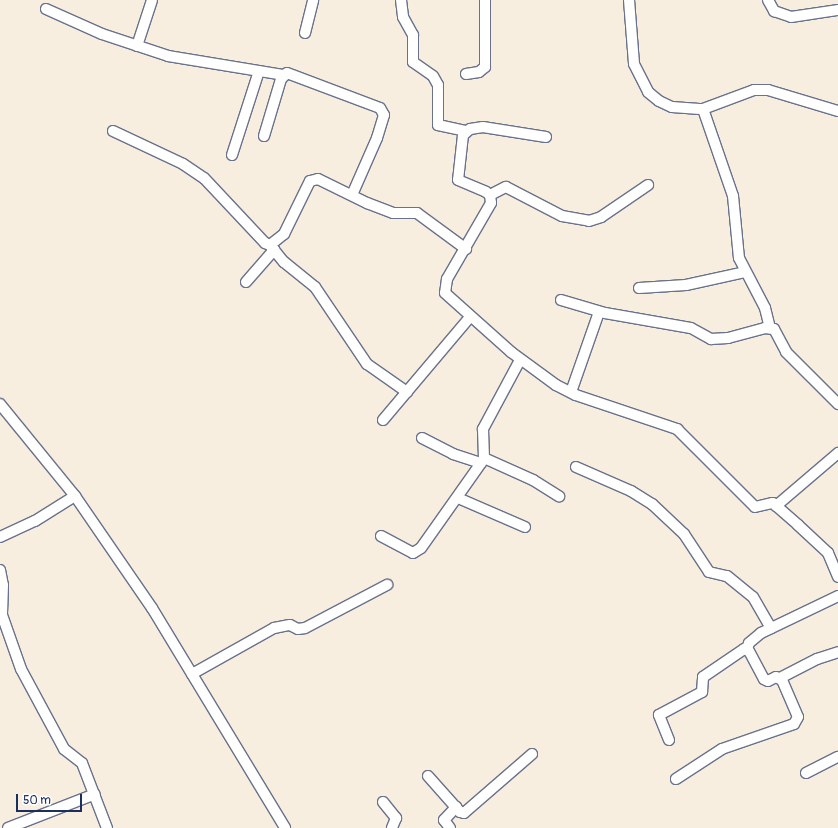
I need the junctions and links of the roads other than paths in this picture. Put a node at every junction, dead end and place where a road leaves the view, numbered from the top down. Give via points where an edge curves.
1 (152, 0) edge
2 (313, 0) edge
3 (401, 0) edge
4 (485, 0) edge
5 (629, 0) edge
6 (768, 0) edge
7 (46, 9) dead end
8 (838, 10) edge
9 (305, 33) dead end
10 (137, 46) junction
11 (259, 71) junction
12 (466, 74) dead end
13 (284, 75) junction
14 (703, 110) junction
15 (838, 111) edge
16 (113, 131) dead end
17 (466, 132) junction
18 (264, 136) dead end
19 (546, 137) dead end
20 (232, 155) dead end
21 (648, 185) dead end
22 (352, 195) junction
23 (490, 195) junction
24 (272, 247) junction
25 (466, 249) junction
26 (745, 272) junction
27 (246, 282) dead end
28 (639, 288) dead end
29 (561, 300) dead end
30 (599, 312) junction
31 (470, 317) junction
32 (770, 328) junction
33 (520, 360) junction
34 (407, 392) junction
35 (571, 392) junction
36 (0, 404) edge
37 (838, 404) edge
38 (383, 420) dead end
39 (422, 438) dead end
40 (838, 453) edge
41 (482, 461) junction
42 (576, 467) dead end
43 (75, 496) junction
44 (559, 496) dead end
45 (458, 498) junction
46 (776, 506) junction
47 (525, 527) dead end
48 (381, 536) dead end
49 (0, 537) edge
50 (0, 570) edge
51 (838, 577) edge
52 (387, 585) dead end
53 (1, 595) edge
54 (838, 596) edge
55 (771, 628) junction
56 (747, 649) junction
57 (838, 652) edge
58 (192, 674) junction
59 (780, 678) junction
60 (669, 740) dead end
61 (532, 754) dead end
62 (838, 757) edge
63 (806, 773) dead end
64 (428, 776) dead end
65 (676, 779) dead end
66 (95, 794) junction
67 (383, 802) dead end
68 (456, 807) junction
69 (8, 828) edge
70 (107, 828) edge
71 (285, 828) edge
72 (392, 828) edge
73 (450, 828) edge

1 - 10 street
2 - 9 street
3 - 17 street via 403,17 413,35 413,62 433,76 438,85 438,125
4 - 12 street via 485,67 479,72
5 - 14 street via 634,64 648,92 672,107
6 - 8 street via 774,11 791,17
7 - 10 street
10 - 11 street via 168,56
11 - 13 street
11 - 20 street
13 - 18 street
13 - 22 street via 287,73 308,79 328,90 371,103 384,111 366,168
14 - 15 street via 754,90 780,93 814,106
14 - 26 street via 733,196 739,258
16 - 24 street via 183,164 204,178 265,243
17 - 19 street via 483,126
17 - 23 street via 463,135 458,180
21 - 23 street via 601,217 589,221 554,213 506,187
22 - 24 street via 318,179 310,181 284,234
22 - 25 street via 394,213 417,213
23 - 25 street via 491,203
24 - 27 street
24 - 34 street via 291,268 315,287 367,364
25 - 31 street via 444,287 449,299
26 - 28 street via 686,285
26 - 32 street via 765,308
29 - 30 street
30 - 32 street via 691,328 711,339 728,338
30 - 35 street
31 - 33 street
31 - 34 street
32 - 37 street via 776,332 786,352
33 - 35 street
33 - 41 street via 483,429
34 - 38 street
35 - 46 street via 677,429 755,507 769,503
36 - 43 street
39 - 41 street via 453,454
40 - 46 street
41 - 44 street via 533,480
41 - 45 street
42 - 55 street via 631,491 652,504 690,541 709,572 727,576 753,597
43 - 49 street via 35,521
43 - 58 street via 152,608
45 - 47 street
45 - 48 street via 416,552 409,551
46 - 51 street via 828,553
50 - 53 street
52 - 58 street via 305,628 298,629 290,625 274,628
53 - 66 street via 2,615 21,669 64,749 82,763
54 - 55 street
55 - 56 street via 753,638
56 - 59 street via 764,679
56 - 60 street via 740,650 703,677 702,692 659,715
57 - 59 street via 817,659
58 - 71 street
59 - 65 street via 798,718 794,724 722,749
61 - 68 street via 466,812 462,813
62 - 63 street
64 - 68 street
66 - 69 street
66 - 70 street
67 - 72 street via 396,818
68 - 73 street via 444,820

